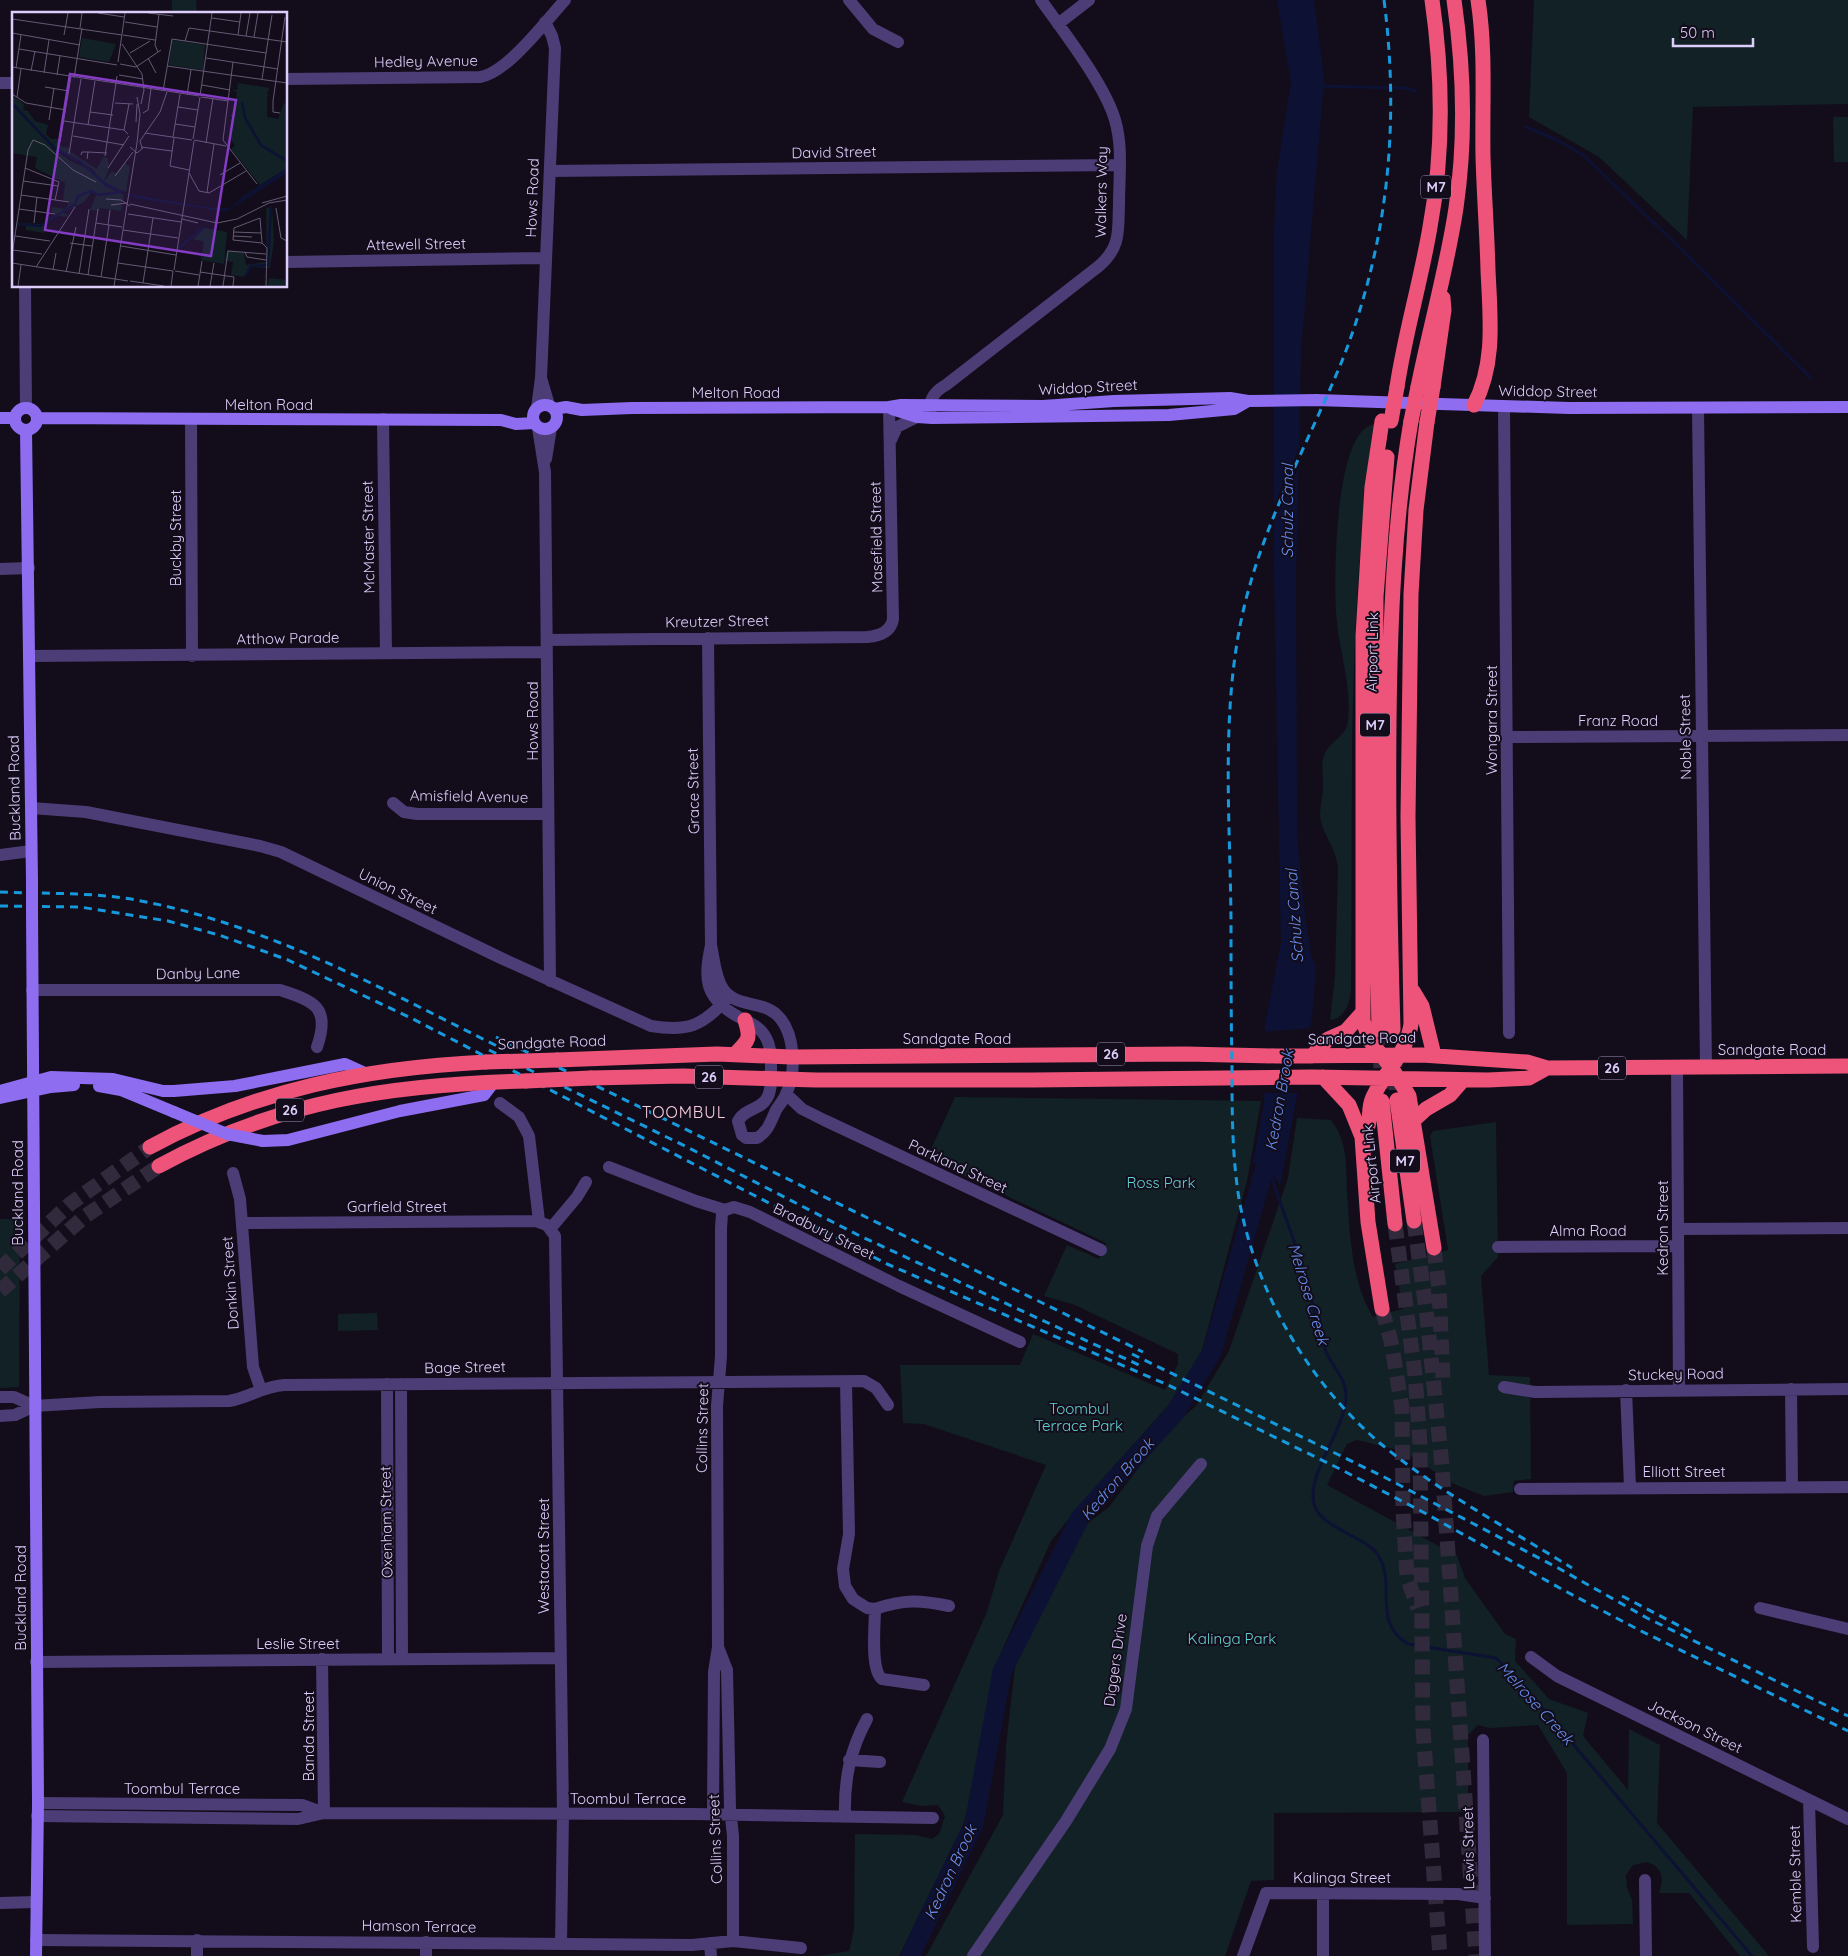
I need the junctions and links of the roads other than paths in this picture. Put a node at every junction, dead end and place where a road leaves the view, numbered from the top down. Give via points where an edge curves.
1 (565, 0) edge
2 (849, 0) edge
3 (1041, 0) edge
4 (1090, 0) edge
5 (1432, 0) edge
6 (1454, 0) edge
7 (1478, 0) edge
8 (545, 22) junction
9 (1058, 24) junction
10 (898, 42) dead end
11 (288, 79) edge
12 (1120, 165) junction
13 (550, 171) junction
14 (546, 258) junction
15 (288, 262) edge
16 (24, 288) edge
17 (946, 385) junction
18 (1425, 387) junction
19 (1248, 401) junction
20 (1474, 405) junction
21 (945, 406) junction
22 (889, 407) junction
23 (1504, 407) junction
24 (1848, 407) edge
25 (26, 408) junction
26 (1698, 408) junction
27 (931, 412) junction
28 (544, 417) junction
29 (0, 418) edge
30 (15, 418) junction
31 (37, 418) junction
32 (917, 418) junction
33 (191, 420) junction
34 (383, 420) junction
35 (1387, 421) junction
36 (26, 430) junction
37 (891, 440) junction
38 (29, 568) junction
39 (0, 569) edge
40 (886, 632) joint
41 (708, 638) junction
42 (547, 646) junction
43 (386, 653) junction
44 (29, 656) junction
45 (192, 656) junction
46 (1848, 735) edge
47 (1702, 736) junction
48 (1508, 737) junction
49 (393, 803) dead end
50 (31, 808) junction
51 (548, 814) junction
52 (31, 851) junction
53 (0, 855) edge
54 (550, 981) junction
55 (1411, 988) junction
56 (32, 990) junction
57 (725, 1001) junction
58 (1363, 1012) junction
59 (745, 1020) junction
60 (1509, 1033) dead end
61 (317, 1047) dead end
62 (735, 1054) junction
63 (1434, 1055) junction
64 (1312, 1056) junction
65 (771, 1057) junction
66 (791, 1057) junction
67 (1391, 1066) junction
68 (1706, 1066) junction
69 (1848, 1066) edge
70 (1677, 1067) junction
71 (1547, 1068) junction
72 (367, 1074) junction
73 (1318, 1077) junction
74 (771, 1079) junction
75 (1462, 1080) junction
76 (494, 1082) junction
77 (33, 1086) junction
78 (789, 1087) junction
79 (0, 1091) edge
80 (0, 1098) edge
81 (500, 1103) dead end
82 (778, 1108) junction
83 (802, 1109) junction
84 (1414, 1120) junction
85 (1362, 1137) junction
86 (150, 1147) tunnel mouth
87 (159, 1166) tunnel mouth
88 (608, 1167) dead end
89 (233, 1173) dead end
90 (586, 1182) dead end
91 (725, 1210) junction
92 (539, 1221) junction
93 (1414, 1221) tunnel mouth
94 (242, 1223) junction
95 (1395, 1224) tunnel mouth
96 (551, 1228) junction
97 (1848, 1228) edge
98 (1678, 1229) junction
99 (1678, 1246) junction
100 (1498, 1247) dead end
101 (1434, 1248) tunnel mouth
102 (1101, 1250) dead end
103 (1382, 1309) tunnel mouth
104 (1020, 1342) dead end
105 (719, 1382) junction
106 (846, 1382) junction
107 (558, 1383) junction
108 (387, 1384) junction
109 (401, 1384) junction
110 (1504, 1387) dead end
111 (1791, 1389) junction
112 (1848, 1389) edge
113 (261, 1390) junction
114 (1626, 1390) junction
115 (1680, 1390) junction
116 (0, 1397) edge
117 (34, 1406) junction
118 (888, 1406) dead end
119 (0, 1416) edge
120 (1201, 1464) dead end
121 (1792, 1486) junction
122 (1630, 1487) junction
123 (1848, 1487) edge
124 (1520, 1489) dead end
125 (949, 1606) dead end
126 (1760, 1608) dead end
127 (875, 1609) junction
128 (1848, 1628) edge
129 (718, 1647) junction
130 (1531, 1657) dead end
131 (560, 1658) junction
132 (322, 1659) junction
133 (388, 1659) junction
134 (402, 1659) junction
135 (36, 1662) junction
136 (924, 1685) dead end
137 (867, 1719) dead end
138 (1483, 1740) dead end
139 (849, 1760) junction
140 (880, 1762) dead end
141 (1809, 1800) junction
142 (38, 1803) junction
143 (324, 1813) junction
144 (563, 1814) junction
145 (713, 1814) junction
146 (37, 1816) junction
147 (731, 1816) junction
148 (846, 1816) junction
149 (933, 1818) dead end
150 (1848, 1819) edge
151 (1645, 1880) dead end
152 (1323, 1893) junction
153 (1485, 1898) junction
154 (36, 1902) junction
155 (0, 1903) edge
156 (36, 1940) junction
157 (197, 1940) junction
158 (732, 1941) junction
159 (426, 1942) junction
160 (710, 1943) junction
161 (561, 1944) junction
162 (1813, 1947) dead end
163 (801, 1948) dead end
164 (36, 1956) edge
165 (197, 1956) edge
166 (426, 1956) edge
167 (711, 1956) edge
168 (973, 1956) edge
169 (1243, 1956) edge
170 (1323, 1956) edge
171 (1485, 1956) edge
172 (1646, 1956) edge

1 - 8 street, Hedley Avenue
2 - 10 street via 874,29
3 - 9 street, Walkers Way
4 - 9 street
5 - 35 highway, M7 via 1440,80 1439,157 1430,228 1400,371 1392,387
6 - 18 highway, Airport Link / M7 via 1462,68 1462,141 1456,208 1441,279
7 - 20 highway via 1483,57 1490,325 1486,373
8 - 11 street, Hedley Avenue via 509,61 485,76
8 - 13 street, Hows Road via 554,48
9 - 12 street, Walkers Way via 1110,107 1118,133
12 - 13 street, David Street
12 - 17 street, Walkers Way via 1118,233 1112,254
13 - 14 street, Hows Road
14 - 15 street, Attewell Street
14 - 28 street, Hows Road via 541,378
16 - 25 street
17 - 21 street
17 - 27 street, Walkers Way via 932,396
18 - 35 highway, Airport Link / M7, bridge via 1411,421 1397,526 1390,631 1386,1029 1375,834 1376,597
18 - 55 highway, bridge via 1428,422 1416,510 1411,594 1408,798
19 - 20 street, Widdop Street
19 - 21 street, Widdop Street via 1230,398 1043,406
19 - 27 street, Widdop Street via 1234,409 1169,415
20 - 23 street, Widdop Street
21 - 27 street, Widdop Street
22 - 27 street, Melton Road
22 - 28 street, Melton Road via 574,408
22 - 32 street, Melton Road
22 - 37 street, Masefield Street
23 - 26 street, Widdop Street
23 - 48 street, Wongara Street
24 - 26 street, Widdop Street
25 - 30 street
25 - 31 street via 33,410
26 - 47 street, Noble Street
27 - 32 street, Melton Road
28 - 34 street, Melton Road via 516,424 501,420
28 - 42 street, Hows Road via 550,446 545,461
29 - 30 street
30 - 36 street via 17,425
31 - 33 street, Melton Road
31 - 36 street via 35,425
32 - 37 street via 897,427
33 - 34 street, Melton Road
33 - 45 street, Buckby Street
34 - 43 street, McMaster Street
35 - 58 highway via 1372,495 1364,603
36 - 38 street, Buckland Road
37 - 40 street, Masefield Street via 893,619
38 - 39 street
38 - 44 street, Buckland Road
40 - 41 street, Kreutzer Street via 867,637
41 - 42 street, Kreutzer Street
41 - 57 street, Grace Street via 711,945 707,978 710,990
42 - 43 street, Atthow Parade
42 - 51 street, Hows Road
43 - 45 street, Atthow Parade
44 - 45 street, Atthow Parade
44 - 50 street, Buckland Road
46 - 47 street, Franz Road
47 - 48 street, Franz Road
47 - 68 street, Noble Street
48 - 60 street, Wongara Street
49 - 51 street, Amisfield Avenue via 404,812 417,814
50 - 52 street, Buckland Road
50 - 54 street, Union Street via 86,812 281,852
51 - 54 street, Hows Road
52 - 53 street
52 - 56 street, Buckland Road, bridge
54 - 57 street, Union Street via 635,1021 664,1029 695,1026
55 - 63 highway via 1422,1006
55 - 67 highway via 1409,1036
56 - 61 street, Danby Lane via 280,990 316,1005 322,1025
56 - 77 street, Buckland Road
57 - 59 street, Grace Street
57 - 66 street, Grace Street via 762,1006 776,1014 788,1033
58 - 64 highway via 1346,1031 1328,1039
58 - 67 highway via 1367,1034
59 - 62 highway via 748,1039
59 - 65 street, Grace Street via 763,1033
62 - 65 highway, Sandgate Road / 26
62 - 72 highway, Sandgate Road / 26, bridge via 486,1062
63 - 67 highway, Sandgate Road / 26
63 - 71 highway, Sandgate Road / 26 via 1527,1062
64 - 66 highway, Sandgate Road / 26
64 - 67 highway, Sandgate Road / 26
65 - 66 highway, Sandgate Road / 26
65 - 74 street, Grace Street
66 - 78 street, Grace Street
67 - 73 highway, Sandgate Road / 26
67 - 75 highway, Sandgate Road / 26
67 - 84 highway via 1409,1096
67 - 85 highway via 1371,1102 1369,1128
68 - 69 highway, Sandgate Road / 26
68 - 70 highway, Sandgate Road / 26
70 - 71 highway, Sandgate Road / 26
70 - 98 street, Kedron Street
71 - 75 highway, Sandgate Road / 26 via 1529,1078
72 - 77 street via 346,1064 261,1082 174,1091 100,1078 51,1077
72 - 86 highway, Sandgate Road / 26 via 307,1085 257,1100 209,1118
73 - 78 highway, Sandgate Road / 26
73 - 85 highway via 1349,1105
74 - 76 highway, Sandgate Road / 26, bridge via 683,1076
74 - 78 highway, Sandgate Road / 26
74 - 82 street, Grace Street via 767,1100 744,1113 738,1121 742,1135 761,1136
75 - 84 highway via 1450,1095
76 - 77 street, bridge via 484,1095 400,1111 288,1140 262,1141 228,1134 110,1088
76 - 87 highway, Sandgate Road / 26 via 429,1086 308,1106 237,1128
77 - 79 street
77 - 80 street
77 - 117 street, Buckland Road
78 - 82 street, Grace Street
78 - 83 street, Parkland Street
81 - 92 street via 519,1117 529,1136
82 - 83 street, Parkland Street
83 - 102 street, Parkland Street
84 - 101 highway
85 - 103 highway via 1368,1222
88 - 91 street, Bradbury Street
89 - 94 street, Donkin Street
90 - 96 street
91 - 104 street, Bradbury Street via 734,1207 750,1212
91 - 105 street, Collins Street via 720,1228
92 - 94 street, Garfield Street
92 - 96 street
93 - 95 highway, Airport Link / M7 via 1390,1100
94 - 113 street, Donkin Street via 254,1367
96 - 107 street, Westacott Street via 556,1245
97 - 98 street
98 - 99 street, Kedron Street
99 - 100 street, Alma Road
99 - 115 street, Kedron Street
105 - 106 street, Bage Street
105 - 107 street, Bage Street
105 - 129 street, Collins Street
106 - 118 street, Bage Street via 871,1384 883,1395
106 - 127 street via 849,1534 843,1569 845,1586 853,1598 867,1608
107 - 109 street, Bage Street
107 - 131 street, Westacott Street
108 - 109 street, Bage Street
108 - 113 street, Bage Street via 284,1385
108 - 133 street, Oxenham Street
109 - 134 street, Oxenham Street
110 - 114 street, Stuckey Road via 1535,1392
111 - 112 street, Stuckey Road
111 - 115 street, Stuckey Road
111 - 121 street
113 - 117 street, Bage Street via 229,1401
114 - 115 street, Stuckey Road
114 - 122 street
116 - 117 street, Bage Street via 14,1397
117 - 119 street, Bage Street via 15,1415
117 - 135 street, Buckland Road
120 - 168 street, Diggers Drive via 1154,1523 1147,1546 1126,1709 1110,1749 1066,1821
121 - 122 street, Elliott Street
121 - 123 street, Elliott Street
122 - 124 street, Elliott Street
125 - 127 street via 912,1600 892,1602
126 - 128 street
127 - 136 street via 874,1666 878,1676
129 - 145 street, Collins Street via 714,1672
129 - 147 street, Collins Street via 727,1670
130 - 141 street, Jackson Street via 1557,1676
131 - 134 street, Leslie Street
131 - 144 street, Westacott Street
132 - 133 street, Leslie Street
132 - 135 street, Leslie Street
132 - 143 street, Banda Street
133 - 134 street, Leslie Street
135 - 142 street, Buckland Road
137 - 139 street
138 - 153 street, Lewis Street
139 - 140 street
139 - 148 street
141 - 150 street, Jackson Street
141 - 162 street, Kemble Street
142 - 143 street, Toombul Terrace via 302,1805
142 - 146 street, Buckland Road
143 - 144 street, Toombul Terrace
143 - 146 street, Toombul Terrace via 298,1819
144 - 145 street, Toombul Terrace
144 - 161 street, Westacott Street
145 - 147 street, Toombul Terrace
146 - 154 street, Buckland Road
147 - 148 street, Toombul Terrace
147 - 158 street, Collins Street via 734,1836
148 - 149 street, Toombul Terrace
151 - 172 street
152 - 153 street, Kalinga Street via 1458,1894
152 - 169 street, Kalinga Street via 1266,1893
152 - 170 street
153 - 171 street, Lewis Street
154 - 155 street
154 - 156 street, Buckland Road
156 - 157 street, Hamson Terrace
156 - 164 street, Buckland Road
157 - 159 street, Hamson Terrace
157 - 165 street
158 - 160 street, Hamson Terrace
158 - 163 street, Hamson Terrace
159 - 161 street, Hamson Terrace
159 - 166 street
160 - 161 street, Hamson Terrace
160 - 167 street

